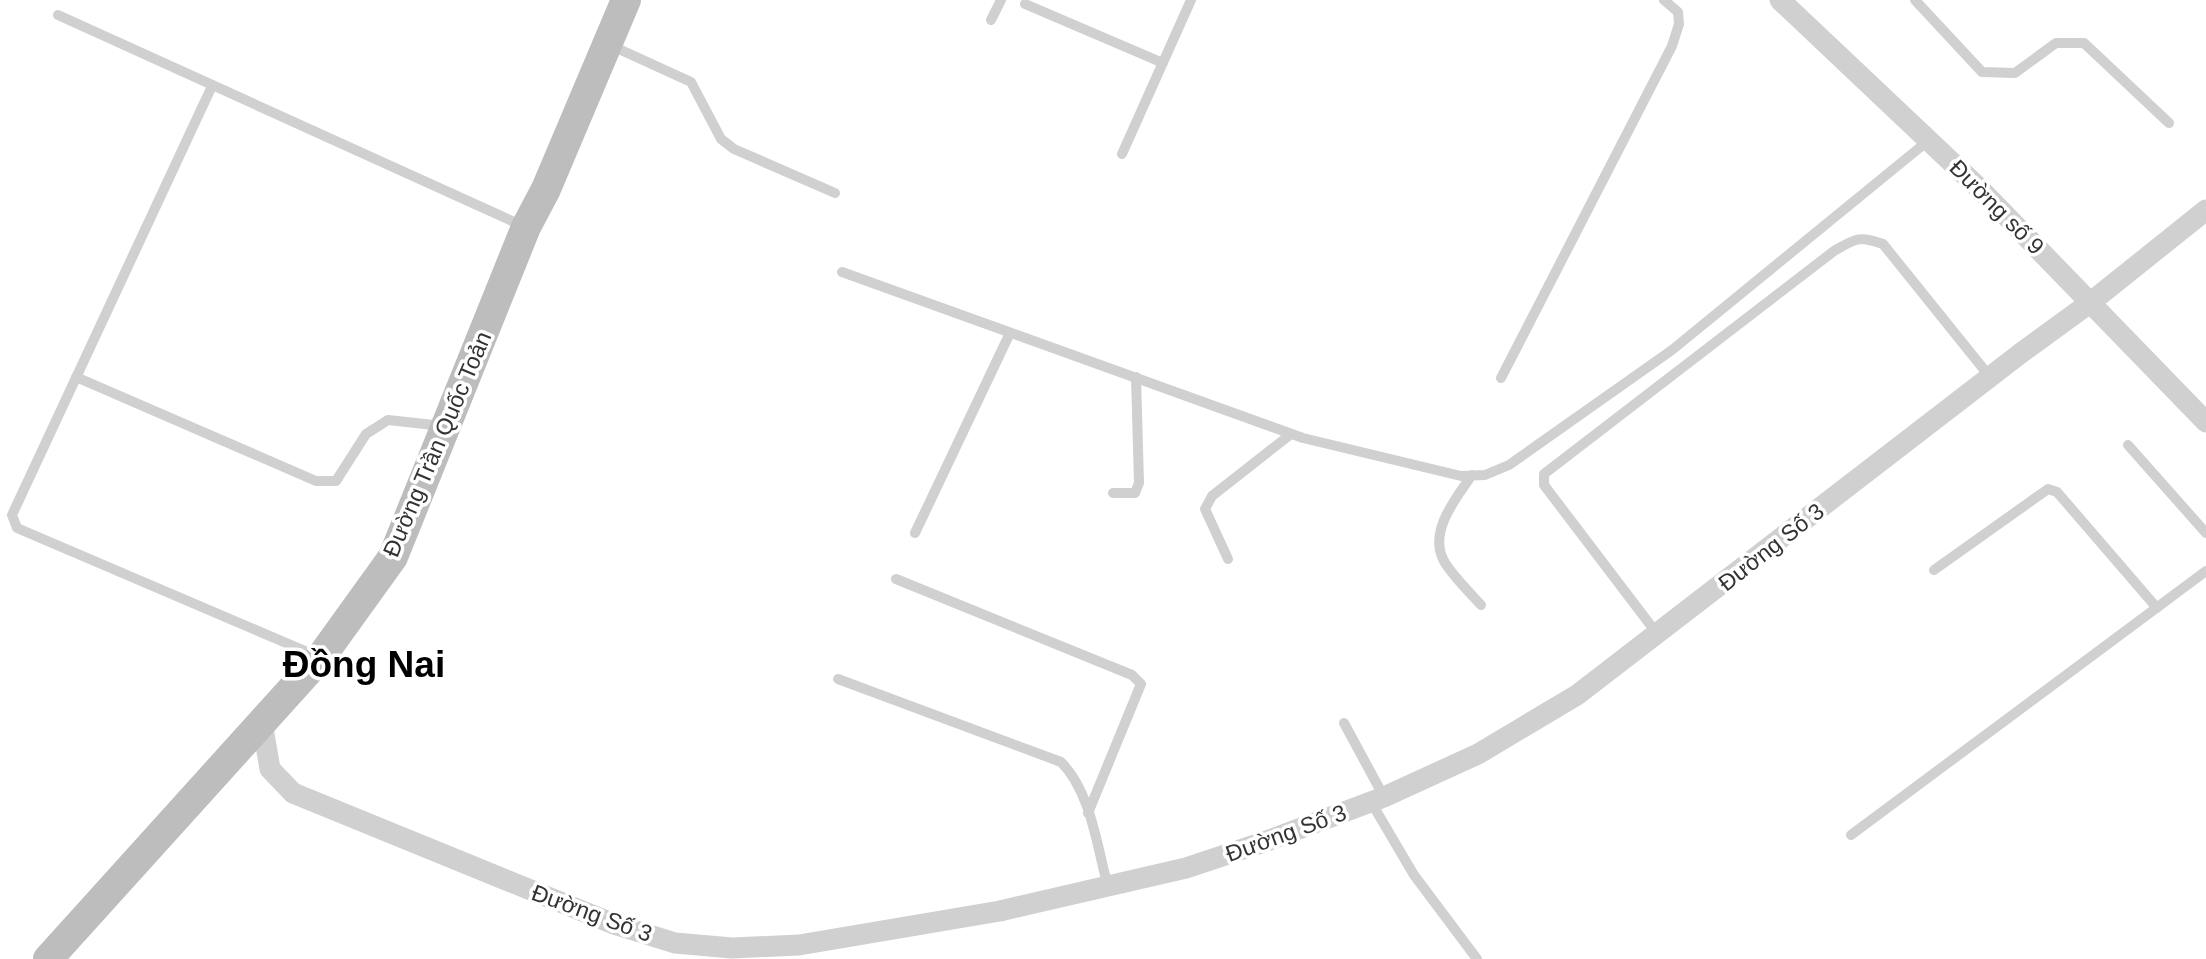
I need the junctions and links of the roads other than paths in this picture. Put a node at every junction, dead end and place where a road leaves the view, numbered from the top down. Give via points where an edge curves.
1 (626, 0) edge
2 (1001, 0) edge
3 (1191, 0) edge
4 (1664, 0) edge
5 (1780, 0) edge
6 (1914, 0) edge
7 (1025, 4) dead end
8 (58, 15) dead end
9 (992, 20) dead end
10 (608, 44) junction
11 (1163, 63) junction
12 (212, 86) junction
13 (2169, 123) dead end
14 (1929, 140) junction
15 (1122, 155) dead end
16 (835, 193) dead end
17 (2206, 210) edge
18 (526, 227) junction
19 (842, 272) dead end
20 (2091, 302) junction
21 (1010, 332) junction
22 (76, 377) junction
23 (1136, 377) junction
24 (1990, 377) junction
25 (1501, 378) dead end
26 (2206, 422) edge
27 (445, 427) junction
28 (1291, 433) junction
29 (2128, 445) dead end
30 (1472, 475) junction
31 (1113, 493) dead end
32 (915, 533) dead end
33 (2206, 533) edge
34 (1228, 559) dead end
35 (1934, 570) dead end
36 (2206, 571) edge
37 (896, 579) dead end
38 (1480, 605) dead end
39 (2157, 608) junction
40 (1658, 635) junction
41 (321, 657) junction
42 (838, 679) dead end
43 (262, 722) junction
44 (1344, 723) dead end
45 (1377, 799) junction
46 (1088, 813) junction
47 (1851, 835) dead end
48 (1108, 887) junction
49 (48, 959) edge
50 (1477, 959) edge

1 - 10 main road, Đường Trần Quốc Toản
2 - 9 lane
3 - 11 lane
4 - 25 lane via 1678,12 1672,46
5 - 14 street, Đường số 9
6 - 13 lane via 1982,72 2015,73 2056,43 2084,43
7 - 11 lane
8 - 12 lane
10 - 16 lane via 691,82 721,139 734,149
10 - 18 main road, Đường Trần Quốc Toản via 547,189
11 - 15 lane
12 - 18 lane
12 - 22 lane
14 - 20 street, Đường số 9
14 - 30 lane via 1672,350 1509,465
17 - 20 street, Đường Số 3
18 - 27 main road, Đường Trần Quốc Toản
19 - 21 lane
20 - 24 street, Đường Số 3
20 - 26 street, Đường số 9
21 - 23 lane
21 - 32 lane
22 - 27 lane via 316,481 336,481 366,434 388,421
22 - 41 lane via 12,515 17,528
23 - 28 lane
23 - 31 lane via 1139,483 1135,493
24 - 40 street, Đường Số 3
24 - 40 lane via 1883,244 1857,237 1544,474 1544,485
27 - 41 main road, Đường Trần Quốc Toản via 393,557
28 - 30 lane
28 - 34 lane via 1212,496 1205,509
29 - 33 lane
30 - 38 lane via 1445,514 1441,543 1442,558
35 - 39 lane via 2048,489 2057,492
36 - 39 lane
37 - 46 lane via 1132,675 1141,684
39 - 47 lane
40 - 45 street, Đường Số 3 via 1577,695 1518,731
41 - 43 main road, Đường Trần Quốc Toản
42 - 46 lane via 1061,762 1073,775
43 - 48 street, Đường Số 3 via 270,769 293,793 614,924 675,943 732,948 799,945 1000,911
43 - 49 main road, Đường Trần Quốc Toản
44 - 45 lane
45 - 48 street, Đường Số 3 via 1186,868
45 - 50 lane via 1414,875
46 - 48 lane

